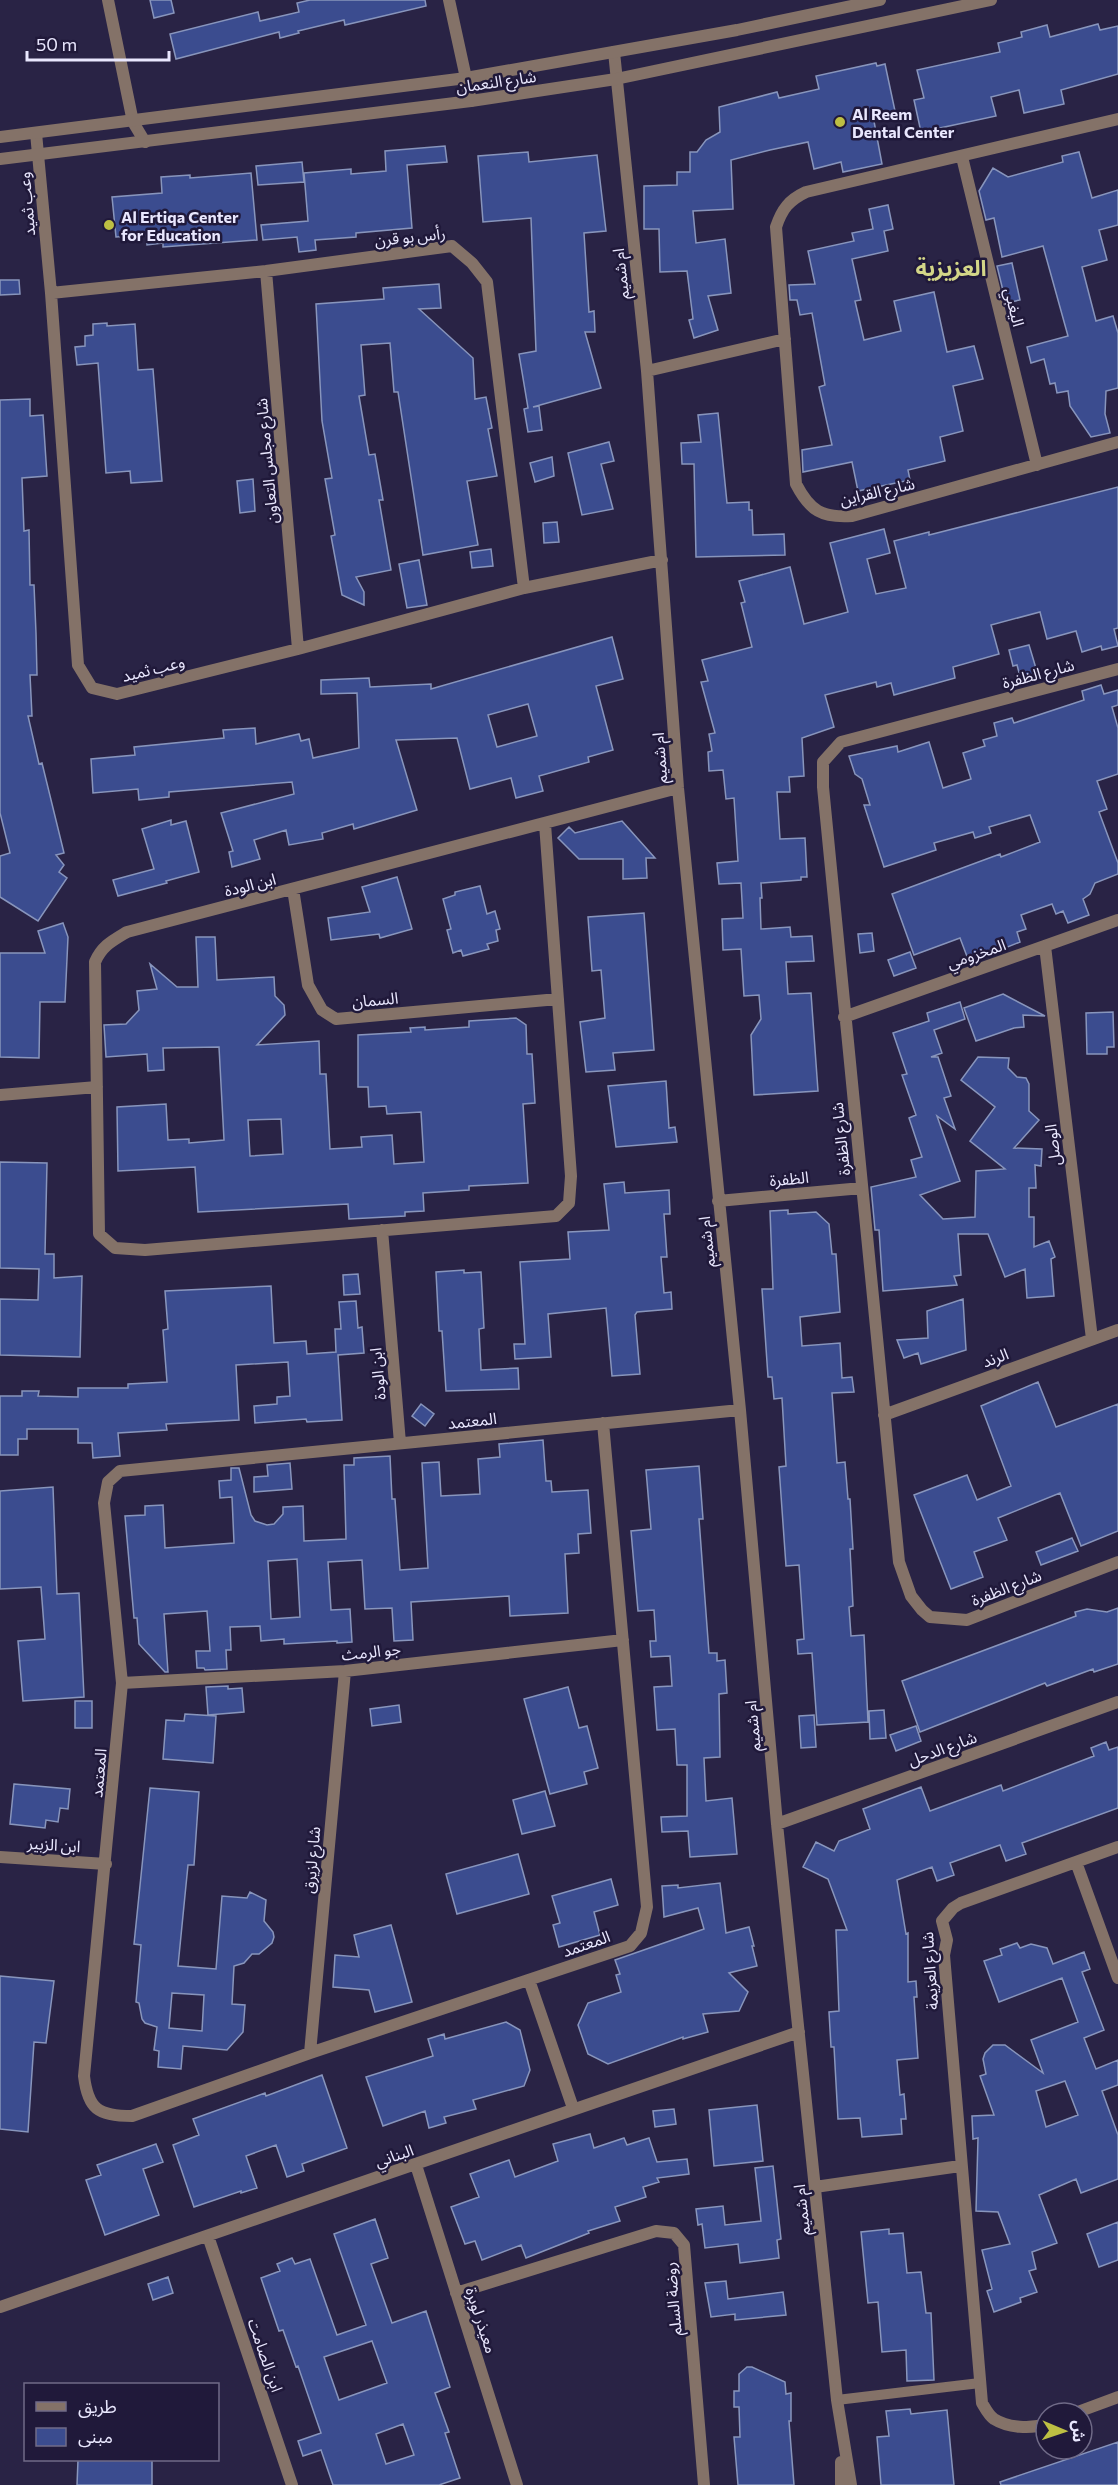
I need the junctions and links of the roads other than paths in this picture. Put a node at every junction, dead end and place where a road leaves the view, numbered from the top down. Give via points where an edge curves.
1 (108, 0) edge
2 (449, 0) edge
3 (880, 0) edge
4 (991, 0) edge
5 (614, 52) junction
6 (466, 78) junction
7 (616, 79) junction
8 (471, 101) junction
9 (1118, 119) edge
10 (133, 122) junction
11 (36, 133) junction
12 (0, 137) edge
13 (145, 142) junction
14 (38, 155) junction
15 (962, 157) junction
16 (0, 159) edge
17 (266, 271) junction
18 (51, 293) junction
19 (785, 339) junction
20 (647, 371) junction
21 (1118, 442) edge
22 (1037, 465) junction
23 (662, 560) junction
24 (524, 588) junction
25 (298, 649) junction
26 (1118, 669) edge
27 (678, 788) junction
28 (545, 824) junction
29 (293, 889) junction
30 (1118, 920) edge
31 (1045, 946) junction
32 (558, 999) junction
33 (844, 1017) junction
34 (97, 1087) junction
35 (0, 1095) edge
36 (862, 1188) junction
37 (718, 1201) junction
38 (382, 1230) junction
39 (1118, 1330) edge
40 (1092, 1339) junction
41 (740, 1410) junction
42 (884, 1415) junction
43 (603, 1423) junction
44 (400, 1443) junction
45 (1118, 1562) edge
46 (623, 1640) junction
47 (345, 1671) junction
48 (122, 1683) junction
49 (1118, 1702) edge
50 (777, 1824) junction
51 (1118, 1847) edge
52 (0, 1857) edge
53 (1076, 1862) junction
54 (106, 1864) junction
55 (1118, 1978) edge
56 (529, 1980) junction
57 (799, 2032) junction
58 (310, 2053) junction
59 (573, 2108) junction
60 (416, 2165) junction
61 (960, 2166) junction
62 (815, 2187) junction
63 (208, 2236) junction
64 (456, 2293) junction
65 (0, 2307) edge
66 (980, 2383) junction
67 (1118, 2397) edge
68 (837, 2400) junction
69 (1094, 2406) edge
70 (840, 2428) junction
71 (1034, 2428) edge
72 (292, 2485) edge
73 (517, 2485) edge
74 (704, 2485) edge
75 (841, 2485) edge
76 (851, 2485) edge

1 - 10 street
2 - 6 street
3 - 5 street, شارع النعمان
4 - 7 street, شارع النعمان
5 - 6 street, شارع النعمان
5 - 7 street, ام شميم
6 - 8 street
6 - 10 street, شارع النعمان
7 - 8 street, شارع النعمان
7 - 20 street, ام شميم
8 - 13 street, شارع النعمان
9 - 15 street, شارع القراين
10 - 11 street, شارع النعمان
10 - 13 street
11 - 12 street, شارع النعمان
11 - 14 street, وعب ثميد
13 - 14 street, شارع النعمان
14 - 16 street, شارع النعمان
14 - 18 street, وعب ثميد
15 - 19 street, شارع القراين via 806,192 792,199 776,226
15 - 22 street, اليغبي
17 - 18 street, رأس بو قرن
17 - 24 street, رأس بو قرن via 452,246 472,262 487,282
17 - 25 street, شارع مجلس التعاون
18 - 25 street, وعب ثميد via 78,665 92,688 117,694
19 - 20 street
19 - 22 street, شارع القراين via 796,484 818,512 832,517 852,516
20 - 23 street, ام شميم
21 - 22 street, شارع القراين
23 - 24 street, وعب ثميد
23 - 27 street, ام شميم
24 - 25 street, وعب ثميد
26 - 33 street, شارع الظفرة via 841,742 823,762
27 - 28 street, ابن الودة
27 - 37 street, ام شميم
28 - 29 street, ابن الودة
28 - 32 street, ابن الودة
29 - 32 street, السمان via 308,985 322,1010 336,1018
29 - 34 street, ابن الودة via 127,932 100,950 95,962
30 - 31 street, المخزومي
31 - 33 street, المخزومي
31 - 40 street, الوصل
32 - 38 street, ابن الودة via 571,1176 569,1203 556,1216
33 - 36 street, شارع الظفرة
34 - 35 street
34 - 38 street, ابن الودة via 99,1234 115,1248 145,1250
36 - 37 street, الظفرة
36 - 42 street, شارع الظفرة
37 - 41 street, ام شميم
38 - 44 street, ابن الودة
39 - 40 street, الرند
40 - 42 street, الرند
41 - 43 street, المعتمد
41 - 50 street, ام شميم
42 - 45 street, شارع الظفرة via 898,1562 911,1596 930,1617 967,1620
43 - 44 street, المعتمد
43 - 46 street, المعتمد
44 - 48 street, المعتمد via 120,1471 108,1482 104,1503
46 - 47 street, جو الرمث
46 - 56 street, المعتمد via 647,1907 641,1933 630,1946
47 - 48 street, جو الرمث
47 - 58 street, شارع لزيرق
48 - 54 street, المعتمد
49 - 50 street, شارع الدحل
50 - 57 street, ام شميم
51 - 53 street, شارع العزيمة
52 - 54 street, ابن الزبير
53 - 55 street
53 - 61 street, شارع العزيمة via 961,1902 942,1921 947,1940 944,1955
54 - 58 street, المعتمد via 84,2076 87,2098 95,2107 104,2113 132,2116
56 - 58 street, المعتمد
56 - 59 street
57 - 59 street, البناني
57 - 62 street, ام شميم
59 - 60 street, البناني
60 - 63 street, البناني
60 - 64 street, معيذر لوبرة
61 - 62 street
61 - 66 street, شارع العزيمة
62 - 68 street, ام شميم
63 - 65 street, البناني
63 - 72 street, ابن الصامت
64 - 73 street, معيذر لوبرة
64 - 74 street, روضة السلم via 656,2231 674,2233 684,2245
66 - 68 lane
66 - 71 street, شارع العزيمة via 982,2403 993,2418
67 - 69 street
68 - 70 street, ام شميم
70 - 75 street, ام شميم
70 - 76 street, ام شميم

